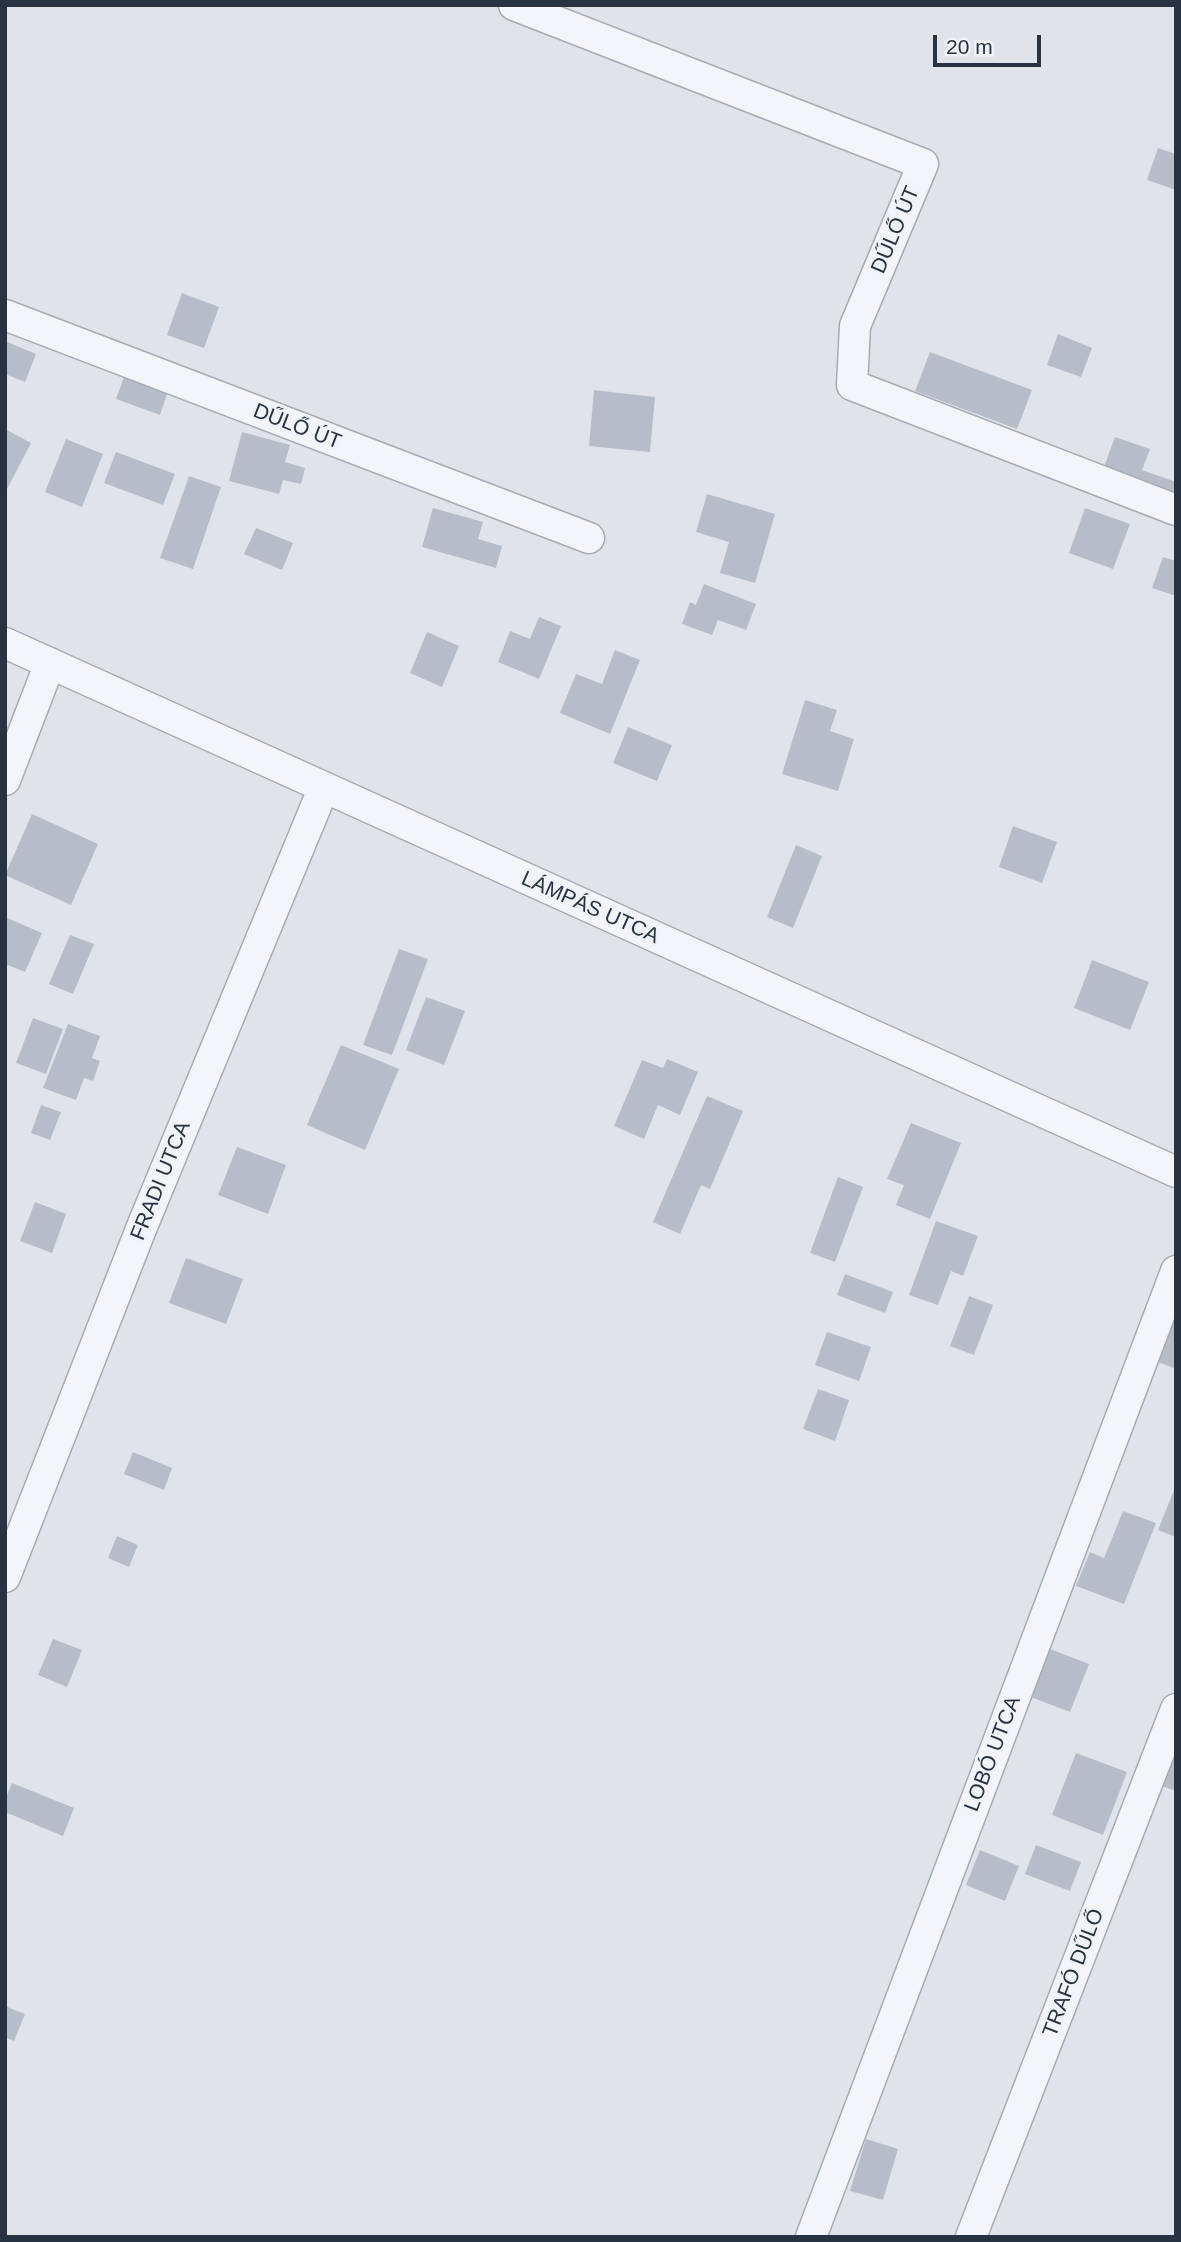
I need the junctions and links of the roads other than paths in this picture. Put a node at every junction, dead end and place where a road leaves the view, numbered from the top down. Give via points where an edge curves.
1 (514, 5) edge
2 (5, 315) edge
3 (1176, 510) edge
4 (589, 538) dead end
5 (5, 643) edge
6 (50, 663) junction
7 (5, 780) edge
8 (324, 787) junction
9 (1176, 1172) edge
10 (1176, 1270) edge
11 (5, 1577) edge
12 (1176, 1709) edge
13 (811, 2237) edge
14 (971, 2237) edge

1 - 3 street, DŰLŐ ÚT via 923,164 855,326 852,385
2 - 4 street, DŰLŐ ÚT
5 - 6 street, LÁMPÁS UTCA
6 - 7 street
6 - 8 street, LÁMPÁS UTCA
8 - 9 street, LÁMPÁS UTCA
8 - 11 street, FRADI UTCA via 141,1229
10 - 13 street, LOBÓ UTCA
12 - 14 street, TRAFÓ DŰLŐ

